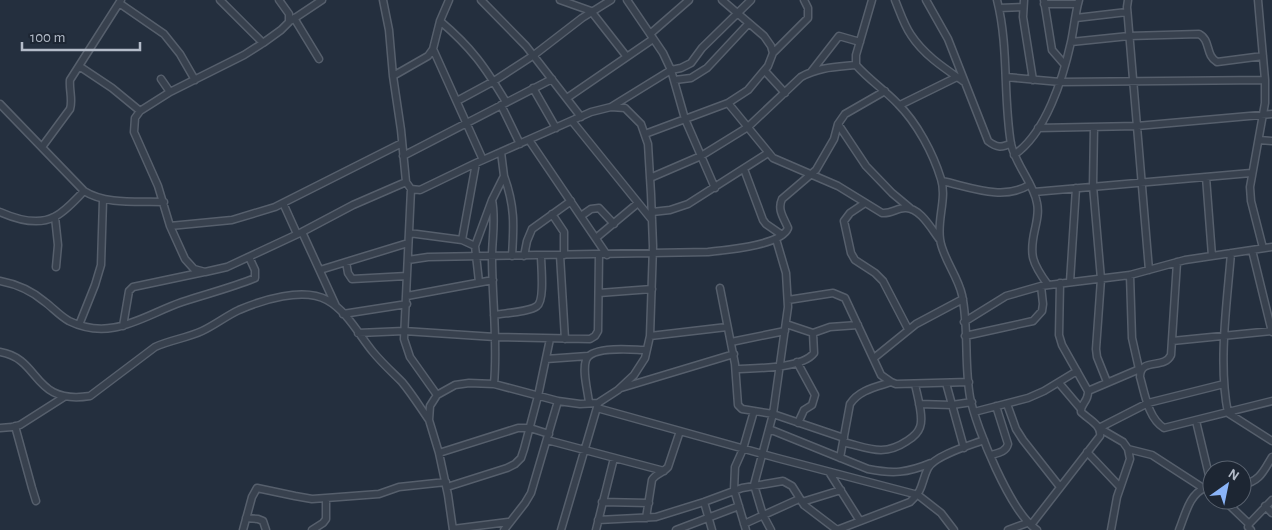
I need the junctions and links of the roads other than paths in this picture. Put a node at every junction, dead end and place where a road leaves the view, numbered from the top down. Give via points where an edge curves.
1 (220, 0) edge
2 (279, 0) edge
3 (322, 0) edge
4 (383, 0) edge
5 (449, 0) edge
6 (482, 0) edge
7 (560, 0) edge
8 (612, 0) edge
9 (627, 0) edge
10 (689, 0) edge
11 (751, 0) edge
12 (804, 0) edge
13 (872, 0) edge
14 (895, 0) edge
15 (926, 0) edge
16 (997, 0) edge
17 (1128, 0) edge
18 (1258, 0) edge
19 (120, 1) edge
20 (726, 1) edge
21 (1044, 2) edge
22 (1079, 2) edge
23 (1024, 3) edge
24 (999, 8) junction
25 (591, 11) junction
26 (1127, 12) junction
27 (738, 14) junction
28 (1076, 18) junction
29 (292, 20) junction
30 (440, 21) junction
31 (749, 23) junction
32 (1130, 36) junction
33 (652, 37) junction
34 (860, 42) junction
35 (1071, 42) junction
36 (263, 43) junction
37 (434, 49) junction
38 (773, 53) junction
39 (534, 55) junction
40 (1263, 56) junction
41 (627, 57) junction
42 (319, 58) dead end
43 (1065, 65) junction
44 (79, 66) junction
45 (856, 66) junction
46 (671, 70) junction
47 (764, 70) junction
48 (811, 72) junction
49 (393, 76) junction
50 (957, 77) junction
51 (1006, 77) junction
52 (161, 79) dead end
53 (552, 79) junction
54 (195, 80) junction
55 (675, 80) junction
56 (1033, 80) junction
57 (1265, 80) junction
58 (494, 81) junction
59 (964, 81) junction
60 (1133, 81) junction
61 (1060, 82) junction
62 (533, 88) junction
63 (170, 92) junction
64 (885, 92) junction
65 (785, 93) junction
66 (567, 98) junction
67 (457, 101) junction
68 (728, 103) junction
69 (0, 104) edge
70 (504, 104) junction
71 (900, 105) junction
72 (611, 107) junction
73 (140, 111) junction
74 (1263, 114) junction
75 (1272, 114) edge
76 (581, 117) junction
77 (685, 119) junction
78 (572, 121) junction
79 (467, 122) junction
80 (838, 124) junction
81 (1137, 126) junction
82 (748, 127) junction
83 (1094, 127) junction
84 (556, 128) junction
85 (1038, 128) junction
86 (645, 134) junction
87 (845, 134) junction
88 (834, 139) junction
89 (529, 140) junction
90 (1259, 140) junction
91 (1272, 141) edge
92 (402, 143) junction
93 (1011, 143) junction
94 (520, 144) junction
95 (42, 146) junction
96 (501, 152) junction
97 (768, 154) junction
98 (1014, 155) junction
99 (403, 156) junction
100 (701, 156) junction
101 (480, 162) junction
102 (744, 169) junction
103 (1251, 174) junction
104 (811, 175) junction
105 (504, 176) junction
106 (1206, 177) junction
107 (650, 178) junction
108 (942, 180) junction
109 (406, 182) junction
110 (1142, 182) junction
111 (1029, 185) junction
112 (1093, 186) junction
113 (715, 188) junction
114 (1076, 188) junction
115 (411, 189) junction
116 (84, 191) junction
117 (1034, 192) junction
118 (103, 200) junction
119 (492, 200) junction
120 (164, 202) junction
121 (571, 202) junction
122 (283, 203) junction
123 (638, 203) junction
124 (865, 203) junction
125 (911, 208) junction
126 (0, 212) edge
127 (652, 212) junction
128 (552, 214) junction
129 (581, 216) junction
130 (55, 217) junction
131 (652, 220) junction
132 (614, 224) junction
133 (170, 226) junction
134 (299, 233) junction
135 (409, 233) junction
136 (779, 237) junction
137 (596, 238) junction
138 (462, 240) junction
139 (940, 240) junction
140 (408, 242) junction
141 (475, 246) junction
142 (1272, 247) edge
143 (1263, 248) junction
144 (1252, 250) junction
145 (1231, 253) junction
146 (652, 254) junction
147 (562, 255) junction
148 (599, 255) junction
149 (607, 255) junction
150 (492, 256) junction
151 (512, 256) junction
152 (524, 256) junction
153 (541, 256) junction
154 (1212, 256) junction
155 (249, 257) junction
156 (477, 257) junction
157 (408, 260) junction
158 (346, 262) junction
159 (1177, 262) junction
160 (56, 267) dead end
161 (320, 270) junction
162 (1150, 270) junction
163 (205, 272) junction
164 (1130, 275) junction
165 (407, 276) junction
166 (1100, 279) junction
167 (493, 280) junction
168 (0, 281) edge
169 (479, 282) junction
170 (1070, 282) junction
171 (1060, 283) junction
172 (1048, 285) junction
173 (1041, 286) junction
174 (720, 288) dead end
175 (652, 289) junction
176 (599, 292) junction
177 (407, 296) junction
178 (962, 299) junction
179 (788, 300) junction
180 (406, 304) junction
181 (338, 308) junction
182 (343, 314) junction
183 (494, 315) junction
184 (964, 322) junction
185 (79, 325) junction
186 (858, 325) junction
187 (123, 326) junction
188 (727, 327) junction
189 (785, 328) junction
190 (908, 329) junction
191 (404, 331) junction
192 (1272, 331) edge
193 (358, 333) junction
194 (813, 333) junction
195 (650, 336) junction
196 (965, 336) junction
197 (1225, 336) junction
198 (495, 337) junction
199 (550, 339) junction
200 (566, 339) junction
201 (1172, 341) junction
202 (731, 342) junction
203 (646, 350) junction
204 (0, 352) edge
205 (734, 354) junction
206 (588, 356) junction
207 (874, 358) junction
208 (546, 359) junction
209 (797, 362) junction
210 (780, 367) junction
211 (1141, 368) junction
212 (736, 369) junction
213 (1077, 371) junction
214 (891, 382) junction
215 (969, 382) junction
216 (1107, 382) junction
217 (946, 383) junction
218 (1058, 383) junction
219 (494, 384) junction
220 (915, 384) junction
221 (1224, 384) junction
222 (618, 390) junction
223 (1088, 390) junction
224 (437, 395) junction
225 (538, 396) junction
226 (64, 397) junction
227 (558, 401) junction
228 (1272, 401) edge
229 (972, 402) junction
230 (1148, 402) junction
231 (589, 403) junction
232 (919, 404) junction
233 (1007, 404) junction
234 (598, 405) junction
235 (952, 405) junction
236 (996, 406) junction
237 (1081, 409) junction
238 (754, 411) junction
239 (974, 412) junction
240 (1228, 413) junction
241 (773, 414) junction
242 (429, 420) junction
243 (1196, 421) junction
244 (798, 423) junction
245 (15, 426) junction
246 (0, 428) edge
247 (530, 428) junction
248 (1099, 428) junction
249 (769, 429) junction
250 (680, 431) junction
251 (548, 437) junction
252 (844, 440) junction
253 (984, 440) junction
254 (1272, 441) edge
255 (964, 448) junction
256 (743, 449) junction
257 (1128, 449) junction
258 (586, 450) junction
259 (1087, 452) junction
260 (439, 453) junction
261 (762, 454) junction
262 (991, 456) junction
263 (1272, 457) edge
264 (614, 458) junction
265 (840, 458) junction
266 (1205, 460) edge
267 (932, 462) junction
268 (664, 471) junction
269 (829, 472) junction
270 (1252, 483) edge
271 (446, 485) junction
272 (754, 485) junction
273 (1060, 487) junction
274 (1120, 487) junction
275 (1202, 487) edge
276 (1202, 489) edge
277 (734, 490) junction
278 (841, 490) junction
279 (918, 495) junction
280 (326, 498) junction
281 (36, 500) dead end
282 (800, 500) junction
283 (1272, 500) edge
284 (602, 502) junction
285 (649, 502) junction
286 (704, 502) junction
287 (739, 506) junction
288 (1265, 506) junction
289 (1234, 510) edge
290 (1272, 513) edge
291 (763, 515) junction
292 (708, 517) junction
293 (246, 518) junction
294 (646, 518) junction
295 (598, 520) junction
296 (508, 522) junction
297 (1029, 524) junction
298 (857, 525) edge
299 (745, 527) edge
300 (1250, 527) edge
301 (1020, 528) edge
302 (243, 530) edge
303 (266, 530) edge
304 (312, 530) edge
305 (453, 530) edge
306 (504, 530) edge
307 (561, 530) edge
308 (596, 530) edge
309 (676, 530) edge
310 (712, 530) edge
311 (771, 530) edge
312 (837, 530) edge
313 (954, 530) edge
314 (1008, 530) edge
315 (1037, 530) edge
316 (1111, 530) edge
317 (1179, 530) edge

1 - 36 street
2 - 29 street
3 - 29 street
4 - 49 street
5 - 30 street
6 - 39 street
7 - 25 street
8 - 25 street
9 - 33 street
10 - 33 street
11 - 27 street
12 - 38 street via 808,18
13 - 34 street
14 - 50 street via 916,41
15 - 59 street via 946,34
16 - 24 street
17 - 26 street
18 - 40 street
19 - 44 street
19 - 54 street via 164,34
20 - 27 street
21 - 22 street
21 - 43 street via 1052,50
22 - 28 street
23 - 24 street
23 - 56 street
24 - 51 street
25 - 39 street
25 - 41 street
26 - 28 street
26 - 32 street
27 - 31 street
27 - 46 street via 691,63
28 - 35 street
29 - 36 street
29 - 42 street
30 - 37 street
30 - 58 street via 470,48
31 - 38 street via 764,36
31 - 55 street via 707,68 691,78
32 - 35 street
32 - 40 street via 1199,34 1206,40 1209,55 1217,62
32 - 60 street
33 - 41 street
33 - 46 street
34 - 45 street
34 - 48 street via 839,36
35 - 43 street
36 - 54 street
37 - 49 street via 428,56
37 - 67 street
38 - 47 street
39 - 53 street
39 - 58 street
40 - 57 street
41 - 66 street
43 - 61 street
44 - 73 street
44 - 95 street via 70,80 70,109
45 - 48 street via 821,68
45 - 64 street
46 - 55 street
46 - 72 street
47 - 65 street
47 - 68 street via 748,90
48 - 65 street
49 - 92 street
50 - 59 street
50 - 71 street
51 - 56 street
51 - 93 street
52 - 63 street
53 - 62 street
53 - 66 street
54 - 63 street
55 - 77 street
56 - 61 street
57 - 60 street
57 - 74 street
58 - 67 street
58 - 70 street
59 - 93 street via 988,142 999,147
60 - 61 street
60 - 81 street
61 - 85 street
62 - 70 street
62 - 84 street
63 - 73 street
64 - 71 street
64 - 80 street via 846,114
65 - 82 street
66 - 76 street
67 - 79 street
68 - 77 street
68 - 82 street
69 - 95 street
70 - 79 street
70 - 94 street
71 - 108 street via 923,139
72 - 76 street
72 - 86 street via 625,108 641,124
73 - 120 street via 135,118 134,132
74 - 75 street
74 - 81 street
74 - 90 street
76 - 78 street
77 - 86 street
77 - 100 street
78 - 84 street
78 - 123 street
79 - 99 street
79 - 101 street
80 - 87 street
80 - 88 street
81 - 83 street
81 - 110 street
82 - 97 street
82 - 100 street
83 - 85 street
83 - 112 street
84 - 89 street
85 - 98 street via 1024,148
86 - 107 street
87 - 88 street
87 - 125 street via 873,174
88 - 104 street
89 - 94 street
89 - 121 street
90 - 91 street
90 - 103 street
92 - 99 street
92 - 122 street
93 - 98 street
94 - 96 street
95 - 116 street
96 - 101 street
96 - 105 street
97 - 102 street
97 - 104 street
98 - 111 street
99 - 109 street
100 - 107 street
100 - 113 street
101 - 115 street via 420,190
101 - 138 street
102 - 113 street
102 - 136 street via 763,220
103 - 106 street
103 - 143 street via 1251,201
104 - 124 street via 838,186
104 - 136 street via 782,199 780,211 788,228
105 - 119 street
105 - 151 street via 513,211
106 - 110 street
106 - 154 street
107 - 127 street
108 - 111 street via 1002,193
108 - 139 street
109 - 115 street
109 - 134 street
110 - 112 street
110 - 162 street
111 - 117 street
112 - 114 street
112 - 166 street
113 - 127 street via 680,207
114 - 117 street
114 - 170 street
115 - 135 street
116 - 118 street
116 - 130 street
117 - 172 street via 1038,211 1031,253
118 - 120 street
118 - 185 street via 99,274
119 - 141 street
119 - 150 street via 495,220
120 - 133 street
121 - 128 street
121 - 129 street
122 - 133 street via 232,220
122 - 134 street
123 - 131 street
123 - 132 street
124 - 125 street via 888,214 901,208
124 - 190 street via 844,221 851,253 855,260 883,281
125 - 139 street
126 - 130 street via 34,221
127 - 131 street
128 - 147 street via 564,232
128 - 152 street via 532,229
129 - 132 street via 599,208
129 - 137 street
130 - 160 street
131 - 146 street
132 - 137 street
133 - 163 street via 185,259 194,269
134 - 155 street
134 - 161 street
135 - 138 street
135 - 140 street
136 - 146 street via 728,250
136 - 179 street
137 - 149 street
138 - 141 street
139 - 178 street
140 - 157 street
140 - 158 street
141 - 156 street
142 - 143 street
143 - 144 street
144 - 145 street
144 - 192 street
145 - 154 street
145 - 197 street
146 - 149 street
146 - 175 street
147 - 148 street
147 - 153 street
147 - 200 street
148 - 149 street
148 - 176 street
150 - 151 street
150 - 156 street
150 - 167 street
151 - 152 street
152 - 153 street
153 - 183 street via 542,293 537,306
154 - 159 street
155 - 163 street
155 - 187 street via 255,278 173,305
156 - 157 street
156 - 169 street
157 - 165 street
158 - 161 street
158 - 165 street via 352,279
159 - 162 street
159 - 201 street
161 - 181 street
162 - 164 street
163 - 187 street via 133,287 129,291
164 - 166 street
164 - 211 street via 1132,338
165 - 177 street
166 - 170 street
166 - 216 street via 1096,349
167 - 169 street
167 - 183 street
168 - 185 street via 36,295
169 - 177 street
170 - 171 street
171 - 172 street
171 - 213 street via 1059,335
172 - 173 street
173 - 184 street via 1006,296
173 - 196 street via 1042,311 1033,320
174 - 188 street
175 - 176 street
175 - 195 street
176 - 200 street via 598,331 595,336
177 - 180 street
178 - 184 street
178 - 190 street
179 - 186 street via 834,293 840,295
179 - 189 street
180 - 182 street
180 - 191 street
181 - 182 street
181 - 226 street via 327,300 302,294 252,305 202,331 155,348 90,396
182 - 193 street
183 - 198 street
184 - 196 street
185 - 187 street via 94,328
186 - 194 street via 830,327
186 - 207 street
188 - 195 street
188 - 202 street
189 - 194 street
189 - 202 street
189 - 210 street
190 - 207 street
191 - 193 street
191 - 198 street
191 - 224 street via 410,357
192 - 197 street
193 - 242 street via 410,392
194 - 209 street via 814,353
195 - 203 street
196 - 215 street
197 - 201 street
197 - 221 street
198 - 199 street
198 - 219 street
199 - 200 street
199 - 208 street
201 - 211 street via 1168,361
202 - 205 street
203 - 206 street via 600,350
203 - 222 street via 634,375
204 - 226 street via 18,359 46,388
205 - 212 street
205 - 222 street
206 - 208 street
206 - 231 street via 585,369
207 - 214 street via 882,375
208 - 225 street
209 - 210 street
209 - 244 street via 815,395
210 - 212 street
210 - 241 street
211 - 216 street
211 - 230 street via 1140,377
212 - 238 street via 738,405
213 - 218 street
213 - 223 street
214 - 220 street
214 - 252 street via 854,398 850,404
215 - 217 street
215 - 229 street
216 - 223 street
217 - 220 street
217 - 235 street
218 - 233 street
218 - 237 street
219 - 224 street via 455,385
219 - 225 street
220 - 232 street
221 - 230 street
221 - 240 street
222 - 234 street
223 - 237 street via 1087,401
224 - 242 street via 430,406
225 - 227 street
225 - 247 street
226 - 245 street
227 - 231 street
227 - 251 street
228 - 240 street
229 - 235 street
229 - 239 street
230 - 243 street via 1156,423 1164,428
230 - 248 street
231 - 234 street
232 - 235 street
232 - 252 street via 920,427 898,448 879,451
233 - 236 street
233 - 273 street via 1023,440
234 - 250 street
234 - 258 street
235 - 255 street
236 - 239 street
236 - 262 street via 1008,444 1003,451
237 - 248 street
238 - 241 street
238 - 256 street
239 - 253 street
240 - 243 street
240 - 254 street
241 - 244 street
241 - 249 street
242 - 260 street
243 - 266 street
244 - 252 street
245 - 246 street
245 - 281 street
247 - 251 street
247 - 260 street via 508,430
247 - 271 street via 521,458 515,464
248 - 257 street via 1123,442
248 - 259 street via 1100,436
249 - 261 street
249 - 265 street
250 - 256 street
250 - 268 street via 671,461
251 - 258 street
251 - 296 street via 531,493
252 - 265 street
253 - 255 street
253 - 262 street
255 - 267 street
256 - 261 street
256 - 277 street via 735,467
257 - 274 street via 1130,459
257 - 275 street via 1152,455
258 - 264 street
258 - 307 street
259 - 273 street
259 - 274 street
260 - 271 street
261 - 269 street
261 - 272 street
262 - 297 street via 1012,501
263 - 270 street
264 - 268 street
264 - 284 street
265 - 267 street via 883,472 905,472
267 - 279 street
268 - 285 street via 652,480
269 - 278 street
269 - 279 street
271 - 280 street via 399,487 379,494
271 - 305 street
272 - 277 street
272 - 282 street via 783,481 792,486
272 - 291 street
273 - 297 street
274 - 316 street
276 - 317 street via 1192,498
277 - 286 street
277 - 287 street
278 - 282 street
278 - 298 street
279 - 298 street via 910,502
279 - 313 street via 941,513
280 - 293 street via 257,488
280 - 304 street via 326,519
282 - 291 street
282 - 312 street
283 - 288 street
284 - 285 street
284 - 295 street
285 - 294 street
286 - 292 street
286 - 294 street
287 - 292 street
287 - 299 street
288 - 290 street
288 - 300 street
289 - 300 street
291 - 299 street
291 - 311 street
292 - 309 street
292 - 310 street
293 - 302 street
293 - 303 street via 263,521
294 - 295 street
295 - 308 street
296 - 305 street
296 - 306 street
297 - 301 street
297 - 315 street
298 - 312 street
301 - 314 street

